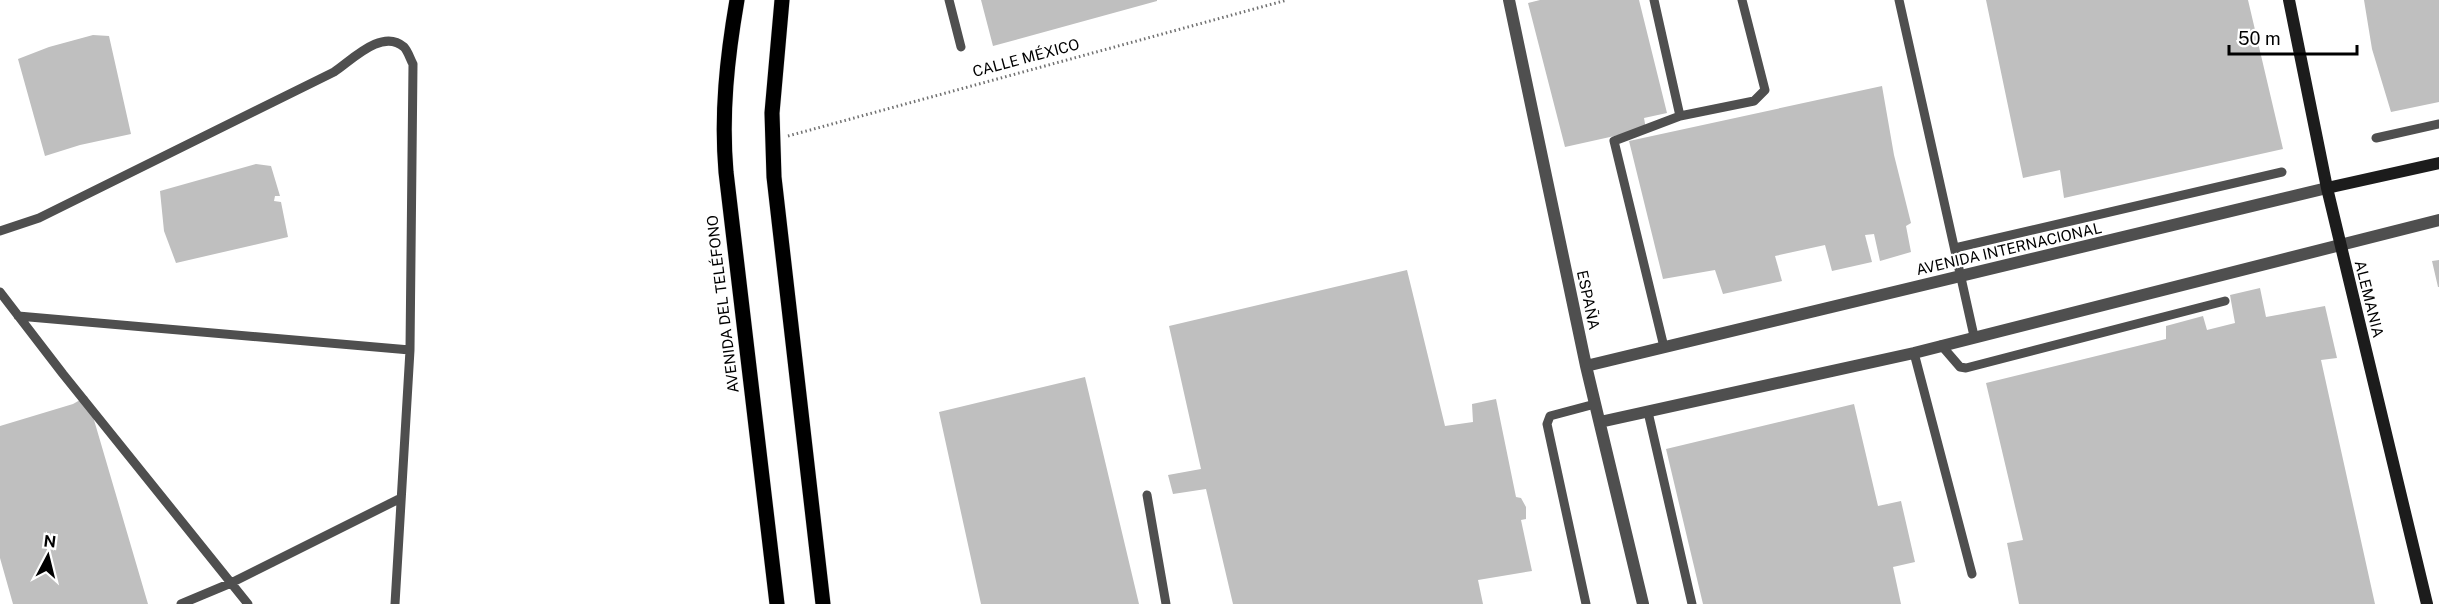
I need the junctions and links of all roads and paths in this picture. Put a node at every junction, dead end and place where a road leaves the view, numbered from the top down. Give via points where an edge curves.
1 (737, 0) edge
2 (782, 0) edge
3 (949, 0) edge
4 (1287, 0) edge
5 (1509, 0) edge
6 (1654, 0) edge
7 (1742, 0) edge
8 (1899, 0) edge
9 (2289, 0) edge
10 (961, 47) dead end
11 (1680, 116) junction
12 (2439, 124) edge
13 (2376, 138) dead end
14 (772, 140) junction
15 (2439, 163) edge
16 (2282, 172) dead end
17 (2327, 188) junction
18 (2439, 220) edge
19 (0, 231) edge
20 (2340, 244) junction
21 (1955, 248) junction
22 (1960, 276) junction
23 (0, 292) edge
24 (2225, 301) dead end
25 (18, 316) junction
26 (1974, 336) junction
27 (1941, 345) junction
28 (1664, 347) junction
29 (410, 350) junction
30 (1914, 352) junction
31 (1586, 366) junction
32 (1595, 404) junction
33 (1648, 412) junction
34 (1600, 422) junction
35 (1147, 495) dead end
36 (401, 498) junction
37 (1972, 574) dead end
38 (231, 583) junction
39 (182, 604) edge
40 (248, 604) edge
41 (395, 604) edge
42 (777, 604) edge
43 (823, 604) edge
44 (1166, 604) edge
45 (1586, 604) edge
46 (1643, 604) edge
47 (1692, 604) edge
48 (2427, 604) edge

1 - 42 main road, AVENIDA DEL TELÉFONO via 728,48 723,131
2 - 14 main road
3 - 10 lane
4 - 14 path, CALLE MÉXICO
5 - 31 street, ESPAÑA
6 - 11 lane
7 - 11 lane via 1765,90 1754,102
8 - 21 lane
9 - 17 main road, ALEMANIA
11 - 28 lane via 1614,141
12 - 13 lane
14 - 43 main road
15 - 17 main road, AVENIDA INTERNACIONAL
16 - 21 lane
17 - 20 main road, ALEMANIA
17 - 22 street, AVENIDA INTERNACIONAL
18 - 20 street
19 - 29 lane via 39,218 334,72 378,42 392,41 405,48 413,64
20 - 26 street
20 - 48 main road, ALEMANIA
21 - 22 lane
22 - 26 lane
22 - 28 street, AVENIDA INTERNACIONAL
23 - 25 lane
24 - 27 lane via 1966,368 1960,367
25 - 29 lane
25 - 38 lane
26 - 27 street
27 - 30 street
28 - 31 street, AVENIDA INTERNACIONAL
29 - 36 lane
30 - 33 street
30 - 37 lane
31 - 32 street, ESPAÑA
32 - 34 street, ESPAÑA
32 - 45 lane via 1550,416 1547,424
33 - 34 street
33 - 47 lane
34 - 46 street, ESPAÑA
35 - 44 lane
36 - 38 lane
36 - 41 lane
38 - 39 lane
38 - 40 lane

